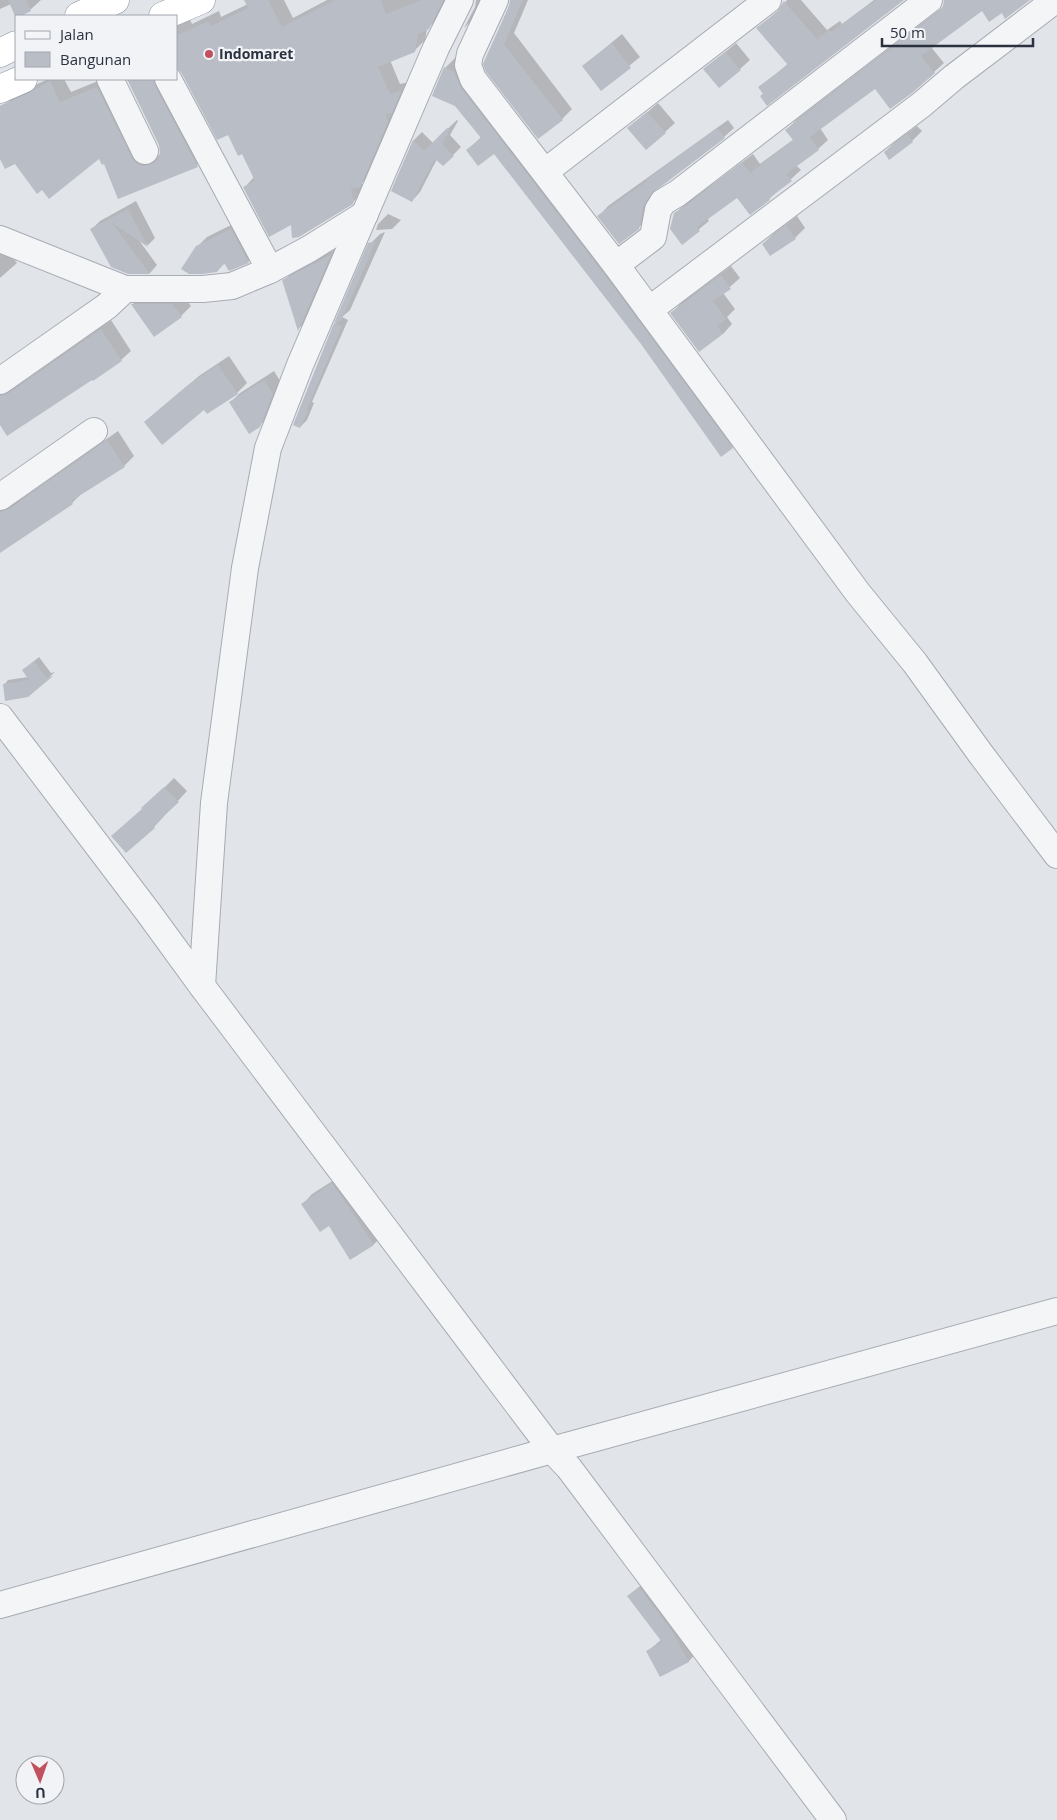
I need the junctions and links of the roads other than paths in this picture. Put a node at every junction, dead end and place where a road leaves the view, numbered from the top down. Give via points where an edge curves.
1 (115, 0) edge
2 (201, 0) edge
3 (460, 0) edge
4 (495, 0) edge
5 (768, 0) edge
6 (929, 0) edge
7 (1050, 4) dead end
8 (81, 15) edge
9 (165, 15) edge
10 (15, 45) edge
11 (436, 48) junction
12 (0, 52) edge
13 (468, 65) junction
14 (21, 80) edge
15 (110, 80) edge
16 (169, 80) edge
17 (0, 89) edge
18 (145, 151) dead end
19 (546, 171) junction
20 (365, 214) junction
21 (0, 239) edge
22 (616, 265) junction
23 (270, 270) junction
24 (125, 289) junction
25 (649, 310) junction
26 (0, 381) edge
27 (94, 431) dead end
28 (0, 497) edge
29 (0, 717) edge
30 (1057, 855) edge
31 (202, 986) junction
32 (1057, 1311) edge
33 (552, 1450) junction
34 (0, 1605) edge
35 (832, 1820) edge

1 - 8 highway
2 - 9 highway
3 - 11 street
4 - 13 street
5 - 19 street
6 - 22 street via 663,202 658,210 653,237
7 - 25 street
10 - 12 highway
11 - 13 street
11 - 20 street
13 - 19 street via 474,79
14 - 17 highway
15 - 18 street
16 - 23 street
19 - 22 street
20 - 23 street
20 - 31 street via 268,448 244,568 214,803
21 - 24 street
22 - 25 street
23 - 24 street via 232,286
24 - 26 street via 107,306
25 - 30 street
27 - 28 street
29 - 31 street
31 - 33 street
32 - 33 street
33 - 34 street
33 - 35 street via 569,1468

